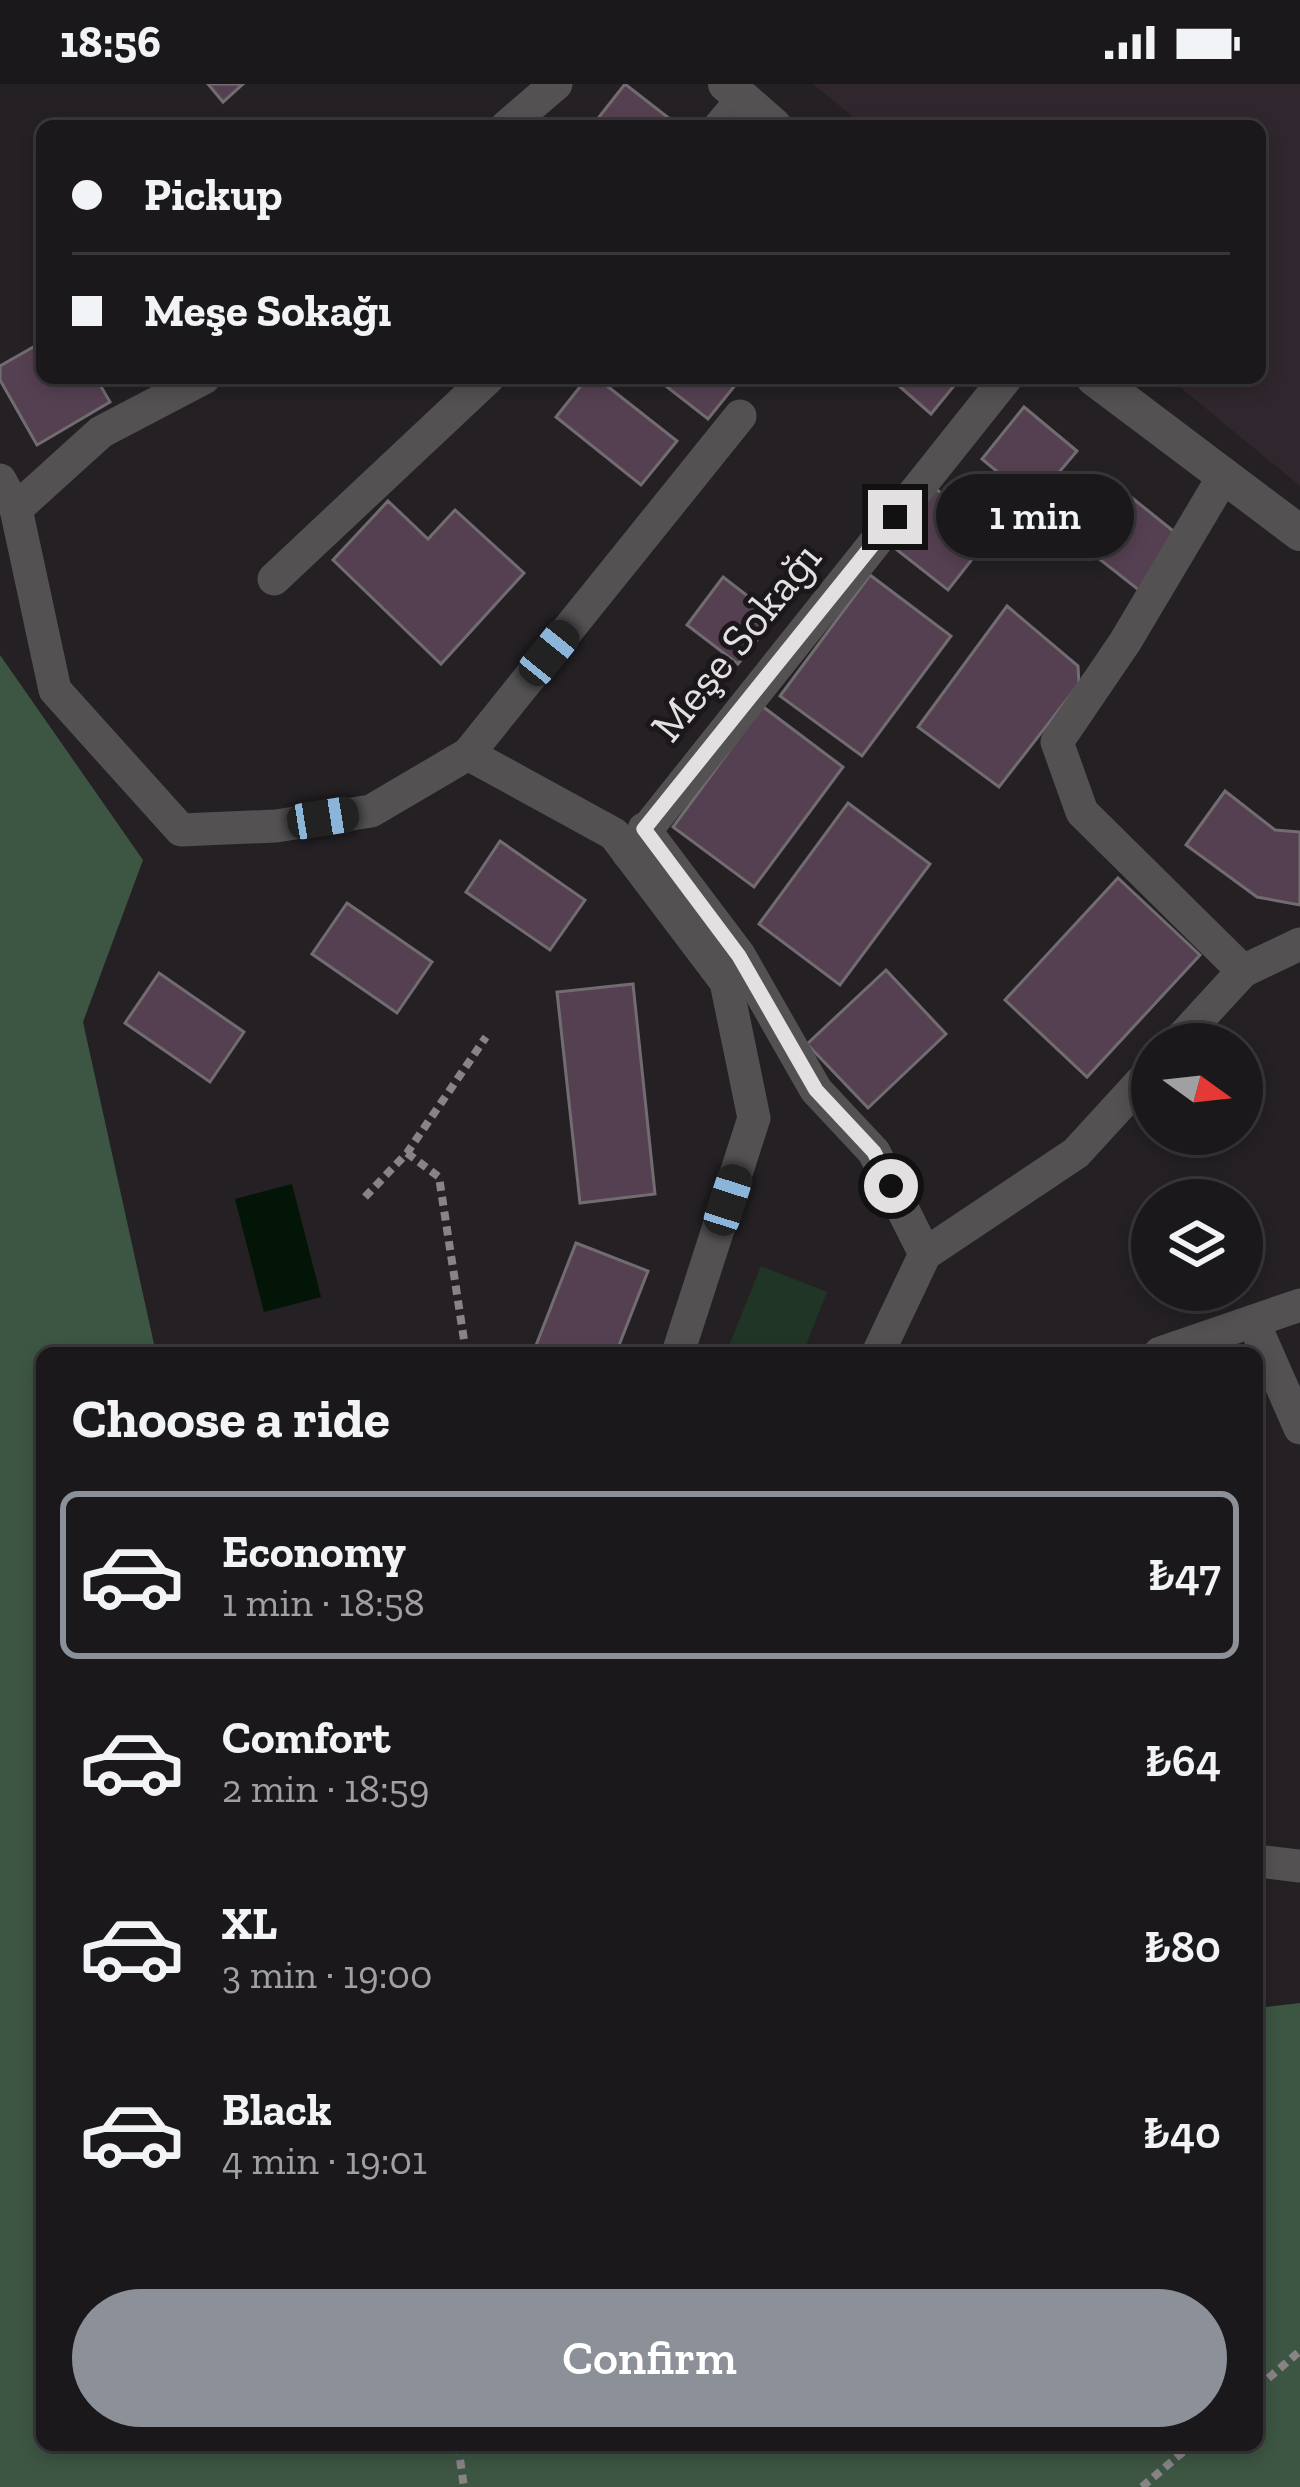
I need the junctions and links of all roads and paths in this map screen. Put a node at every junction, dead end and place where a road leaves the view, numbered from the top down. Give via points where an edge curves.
1 (556, 84) edge
2 (730, 103) edge
3 (514, 120) edge
4 (763, 120) edge
5 (193, 384) edge
6 (482, 384) edge
7 (1001, 384) edge
8 (1102, 384) edge
9 (740, 416) dead end
10 (1222, 478) junction
11 (8, 494) edge
12 (1300, 533) edge
13 (274, 579) dead end
14 (468, 754) junction
15 (636, 841) junction
16 (1300, 944) edge
17 (1243, 971) junction
18 (1195, 1023) edge
19 (486, 1037) dead end
20 (1131, 1093) edge
21 (407, 1153) junction
22 (364, 1197) dead end
23 (925, 1254) junction
24 (1300, 1305) edge
25 (1253, 1321) junction
26 (465, 1347) edge
27 (680, 1347) edge
28 (881, 1347) edge
29 (1177, 1347) edge
30 (1300, 1428) edge
31 (1263, 1862) edge
32 (1300, 1866) edge
33 (1300, 2351) edge
34 (1263, 2383) edge
35 (459, 2451) edge
36 (1183, 2451) edge
37 (464, 2487) edge
38 (1142, 2487) edge

1 - 3 street
2 - 4 street
5 - 11 street
6 - 13 street
7 - 15 street, Meşe Sokağı
8 - 10 street
9 - 14 street
10 - 12 street
10 - 17 street via 1057,742 1082,812
11 - 14 street via 55,690 182,830 371,811
14 - 15 street
15 - 23 street via 739,956 816,1090 874,1152
15 - 27 street via 726,982 754,1118
16 - 17 street
17 - 18 street
19 - 21 path
20 - 23 street via 1076,1153
21 - 22 path
21 - 26 path via 439,1177
23 - 28 street
24 - 25 street
25 - 29 street
25 - 30 street
31 - 32 street
33 - 34 path
35 - 37 path
36 - 38 path

